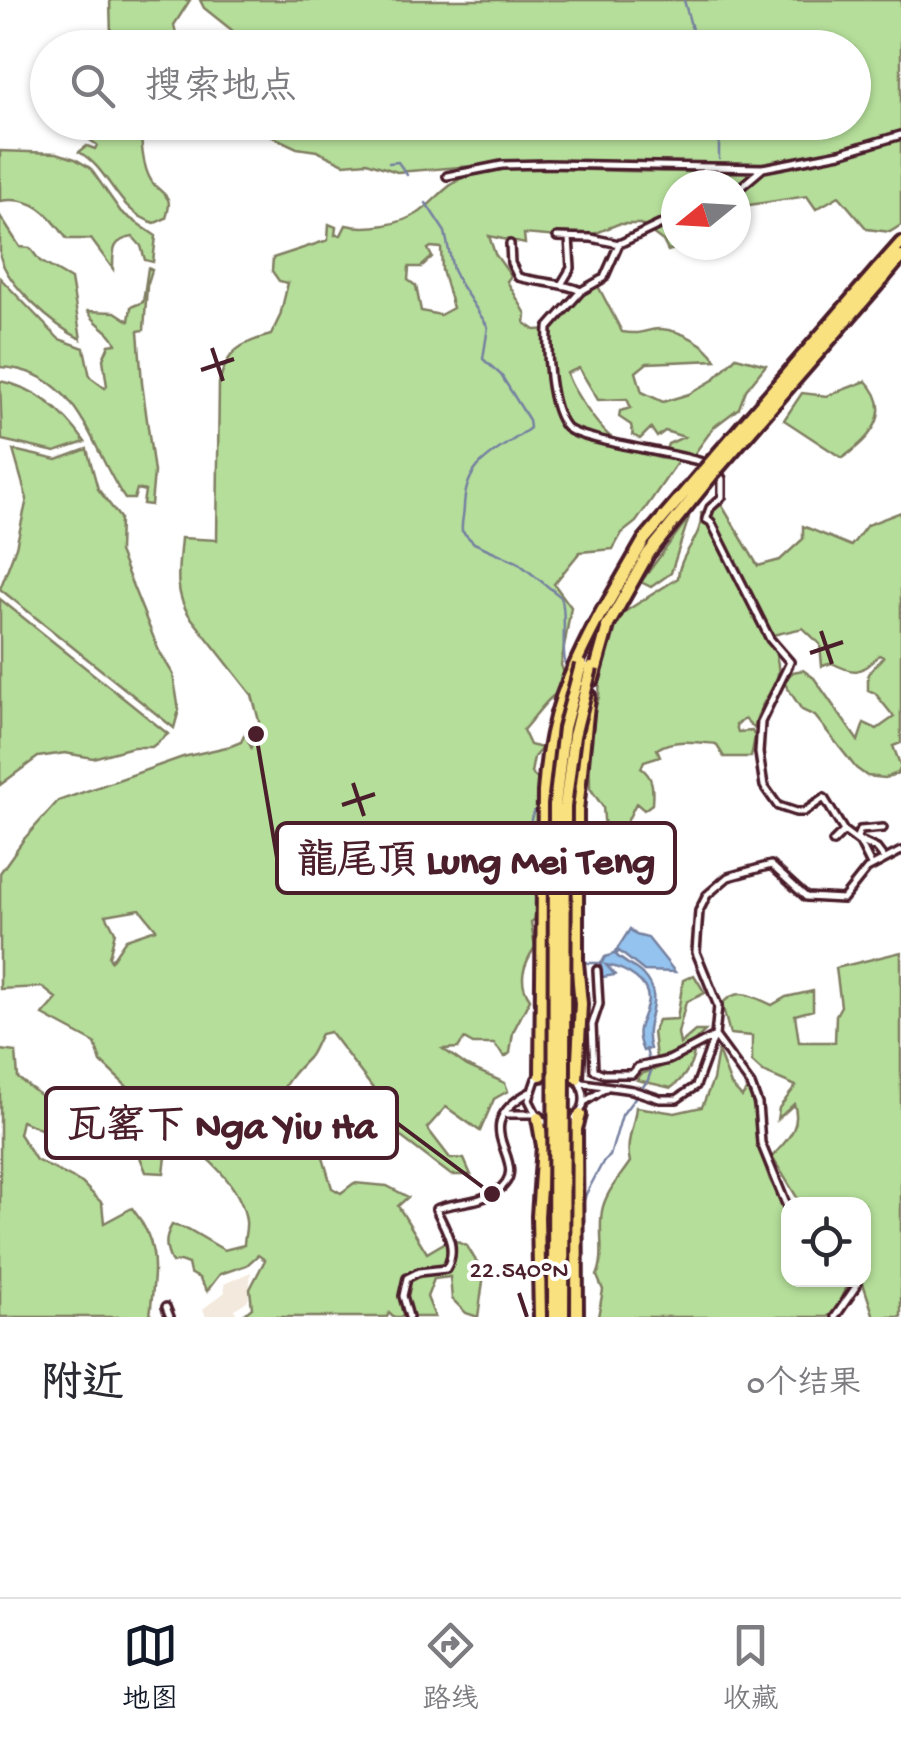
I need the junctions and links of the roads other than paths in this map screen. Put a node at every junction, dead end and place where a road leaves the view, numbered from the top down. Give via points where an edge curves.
1 (901, 135) edge
2 (763, 168) junction
3 (446, 176) dead end
4 (751, 178) edge
5 (661, 224) edge
6 (557, 238) dead end
7 (568, 238) junction
8 (901, 243) edge
9 (510, 244) dead end
10 (619, 244) junction
11 (901, 257) edge
12 (881, 273) junction
13 (562, 282) junction
14 (581, 291) junction
15 (707, 473) junction
16 (585, 667) junction
17 (883, 828) dead end
18 (844, 831) junction
19 (856, 839) junction
20 (833, 842) dead end
21 (901, 851) edge
22 (884, 858) junction
23 (871, 865) junction
24 (598, 970) dead end
25 (714, 1036) junction
26 (541, 1075) junction
27 (578, 1080) junction
28 (609, 1087) junction
29 (530, 1092) junction
30 (584, 1103) junction
31 (506, 1114) junction
32 (580, 1114) junction
33 (536, 1116) junction
34 (783, 1197) edge
35 (856, 1287) edge
36 (166, 1307) dead end
37 (170, 1317) edge
38 (410, 1317) edge
39 (540, 1317) edge
40 (554, 1317) edge
41 (563, 1317) edge
42 (577, 1317) edge
43 (835, 1317) edge

1 - 2 street
2 - 3 street via 547,164
2 - 4 street
5 - 10 street
6 - 7 street
7 - 10 street
7 - 13 street via 571,268
8 - 12 highway
9 - 13 street via 518,277
10 - 14 street via 604,278
11 - 12 highway
12 - 15 highway, bridge
13 - 14 street
14 - 18 street via 548,328 547,361 560,417 577,435 636,444 719,472 722,497 706,519 770,639 790,662 761,722 764,786 778,806 796,812 824,798
15 - 16 highway via 648,554
15 - 16 highway via 644,540 604,609
16 - 26 highway via 559,702 546,772
16 - 27 highway, bridge via 577,811
16 - 40 highway, bridge via 564,728 556,790
16 - 41 highway, bridge via 566,794
17 - 19 street via 860,830
18 - 19 street
18 - 20 street
19 - 22 street
19 - 23 street
21 - 22 street
22 - 23 street
23 - 25 street via 843,899 802,895 768,865 714,886 696,926 696,952 718,1006
24 - 25 street via 594,1070 632,1074
25 - 28 street via 689,1094 673,1100
25 - 34 street via 751,1085 761,1143
26 - 27 street via 557,1070
26 - 29 street
27 - 28 street
27 - 30 street
28 - 30 street
29 - 31 street
29 - 33 street
30 - 32 street
31 - 33 street
31 - 38 street via 498,1135 510,1174 482,1198 436,1209 453,1256 446,1269 407,1278 402,1296
32 - 33 street via 560,1126
32 - 42 highway
33 - 39 highway via 543,1138
35 - 43 street
36 - 37 street

